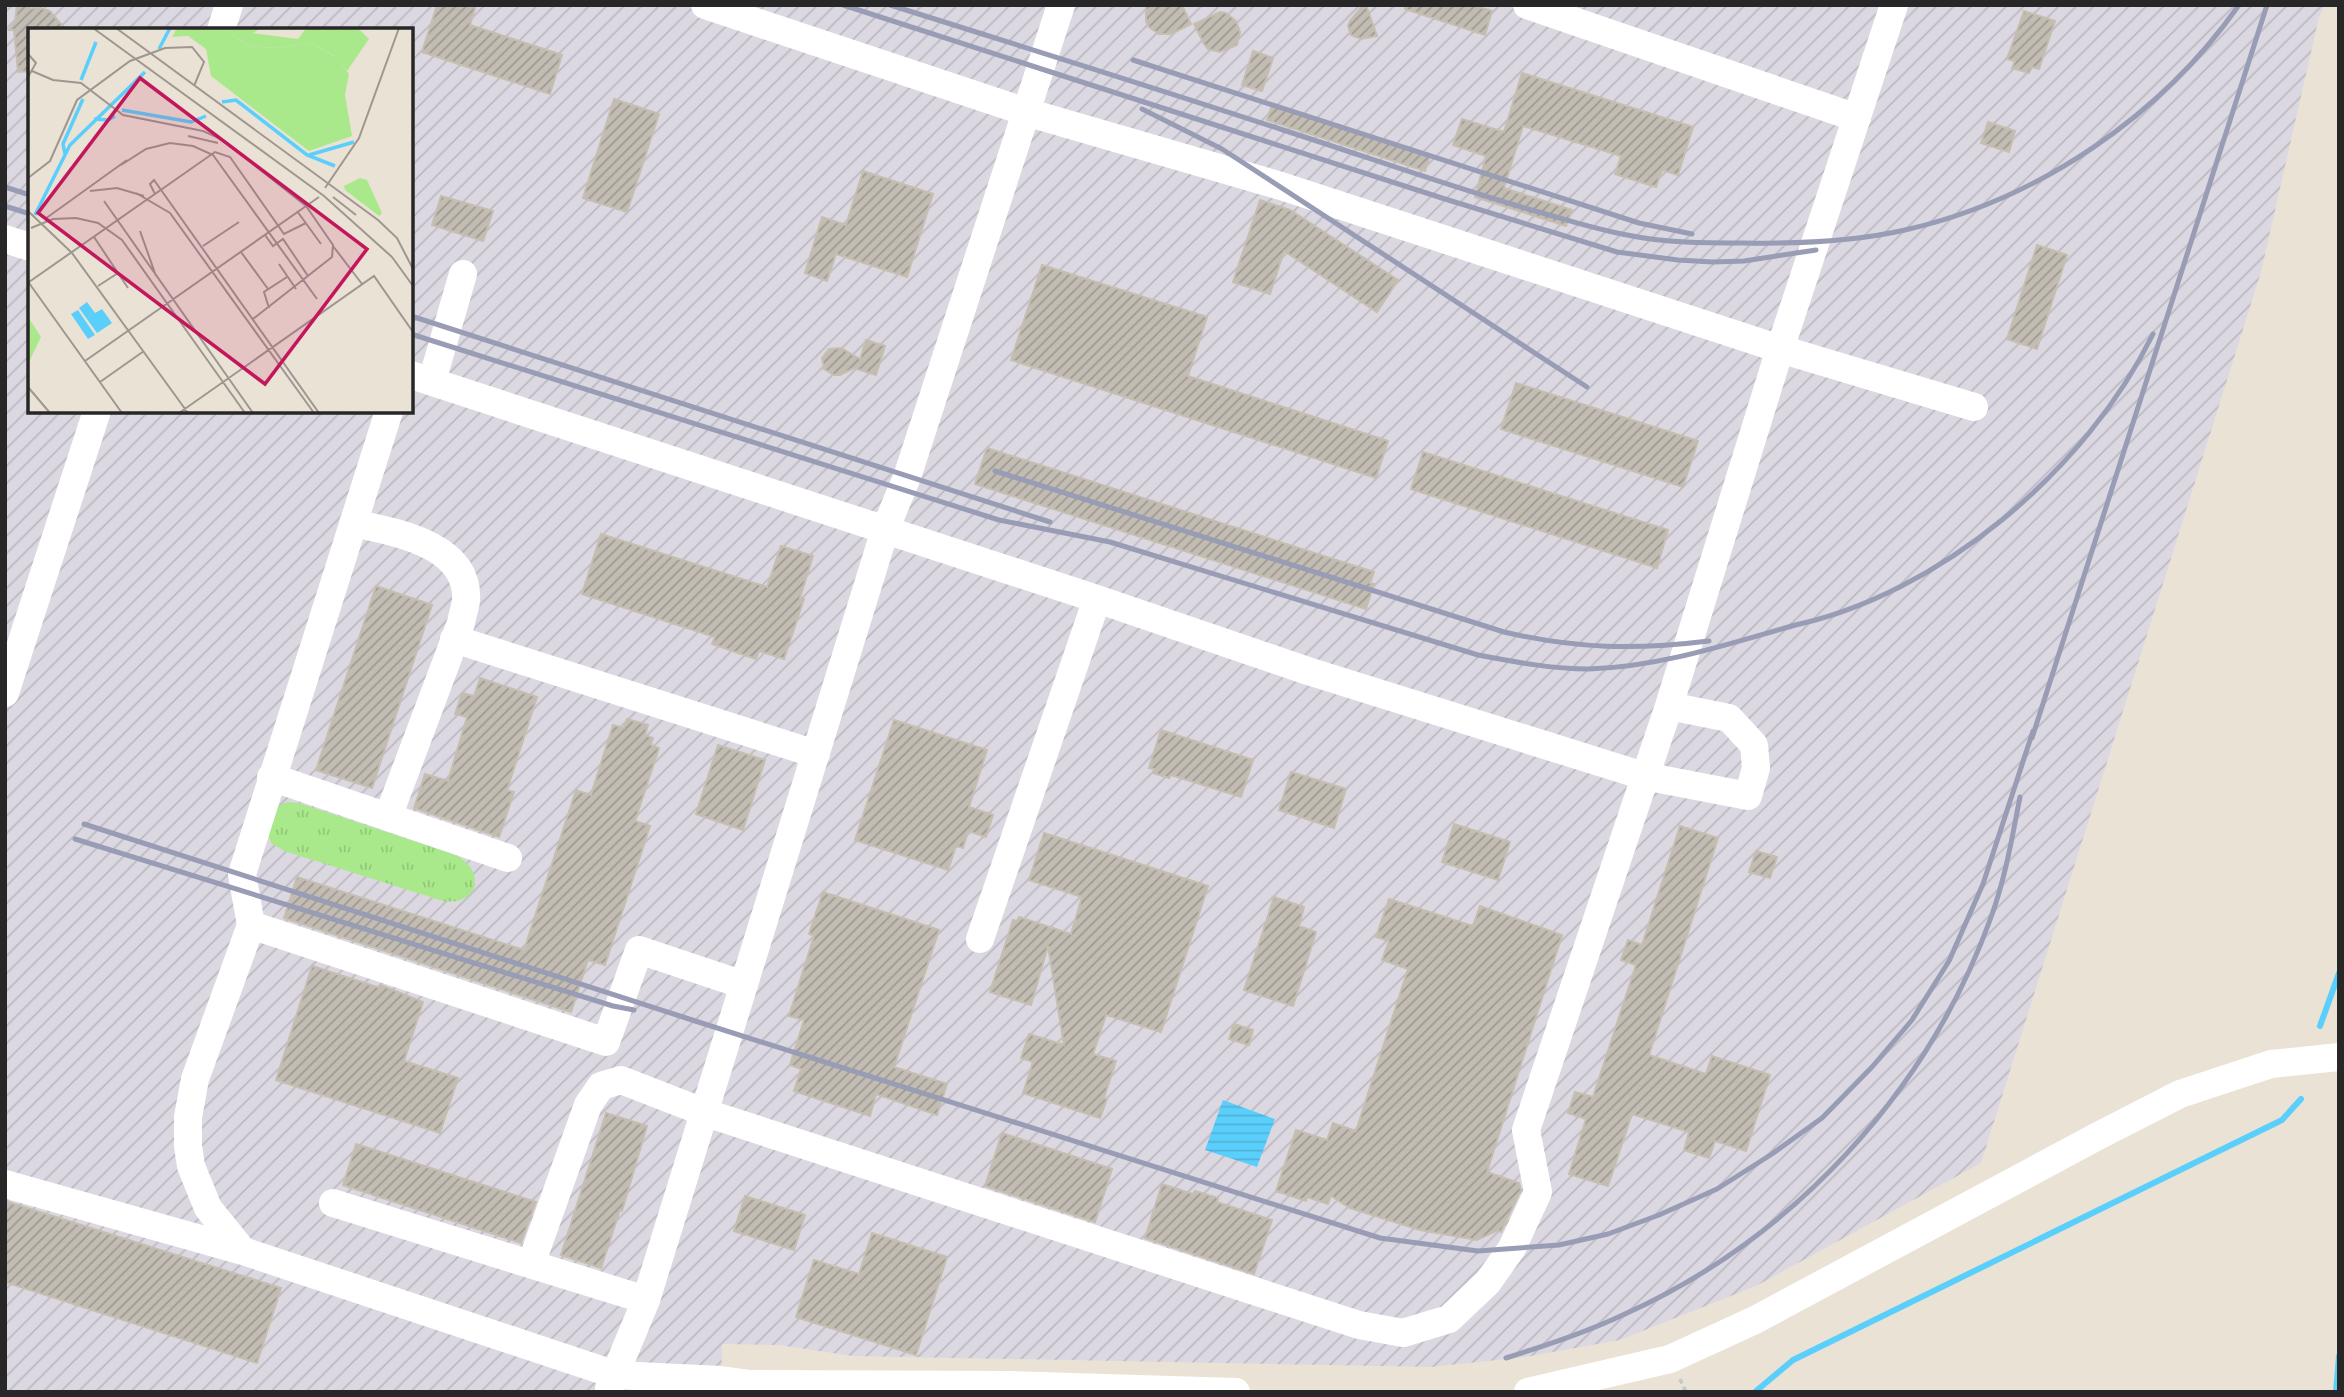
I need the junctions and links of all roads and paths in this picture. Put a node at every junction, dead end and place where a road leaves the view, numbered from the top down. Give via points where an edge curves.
1 (229, 5) edge
2 (705, 5) edge
3 (1061, 5) edge
4 (1527, 5) edge
5 (1895, 5) edge
6 (222, 28) edge
7 (1026, 112) junction
8 (1857, 118) junction
9 (5, 239) edge
10 (28, 246) edge
11 (463, 274) dead end
12 (1780, 349) junction
13 (421, 378) edge
14 (1974, 407) dead end
15 (96, 413) edge
16 (388, 413) edge
17 (353, 523) junction
18 (885, 530) junction
19 (1097, 599) junction
20 (454, 639) junction
21 (5, 693) edge
22 (1669, 706) junction
23 (816, 754) junction
24 (1644, 776) junction
25 (271, 777) junction
26 (388, 817) junction
27 (508, 858) dead end
28 (251, 925) junction
29 (980, 939) dead end
30 (744, 985) junction
31 (2339, 1057) edge
32 (706, 1113) junction
33 (5, 1184) edge
34 (333, 1203) dead end
35 (243, 1251) junction
36 (531, 1264) junction
37 (646, 1300) junction
38 (612, 1383) edge
39 (1236, 1392) edge
40 (1528, 1392) edge

1 - 6 lane
2 - 7 lane
3 - 7 lane
4 - 8 lane
5 - 8 lane
7 - 12 lane via 1281,186
7 - 18 lane via 912,464
8 - 12 lane
9 - 10 lane
11 - 13 lane
12 - 14 lane
12 - 22 lane
13 - 18 lane
15 - 21 lane
16 - 17 lane
17 - 20 lane via 426,542 449,558 462,575 466,600
17 - 25 lane
18 - 19 lane
18 - 23 lane
19 - 24 lane via 1308,671
19 - 29 lane
20 - 23 lane
20 - 26 lane
22 - 24 lane
22 - 24 lane via 1729,718 1754,745 1756,768 1748,796
23 - 30 lane
24 - 32 lane via 1525,1130 1538,1192 1496,1271 1449,1319 1403,1333 1359,1325
25 - 26 lane
25 - 28 lane via 242,874
26 - 27 lane
28 - 30 lane via 606,1042 639,950
28 - 35 lane via 195,1079 188,1117 191,1167 208,1208
30 - 32 lane
31 - 40 lane via 2271,1064 2180,1094 1743,1326 1670,1359
32 - 36 lane via 621,1080 601,1086 588,1105
32 - 37 lane
33 - 35 lane
34 - 36 lane
35 - 38 lane
36 - 37 lane
37 - 38 lane
38 - 39 lane via 721,1380

